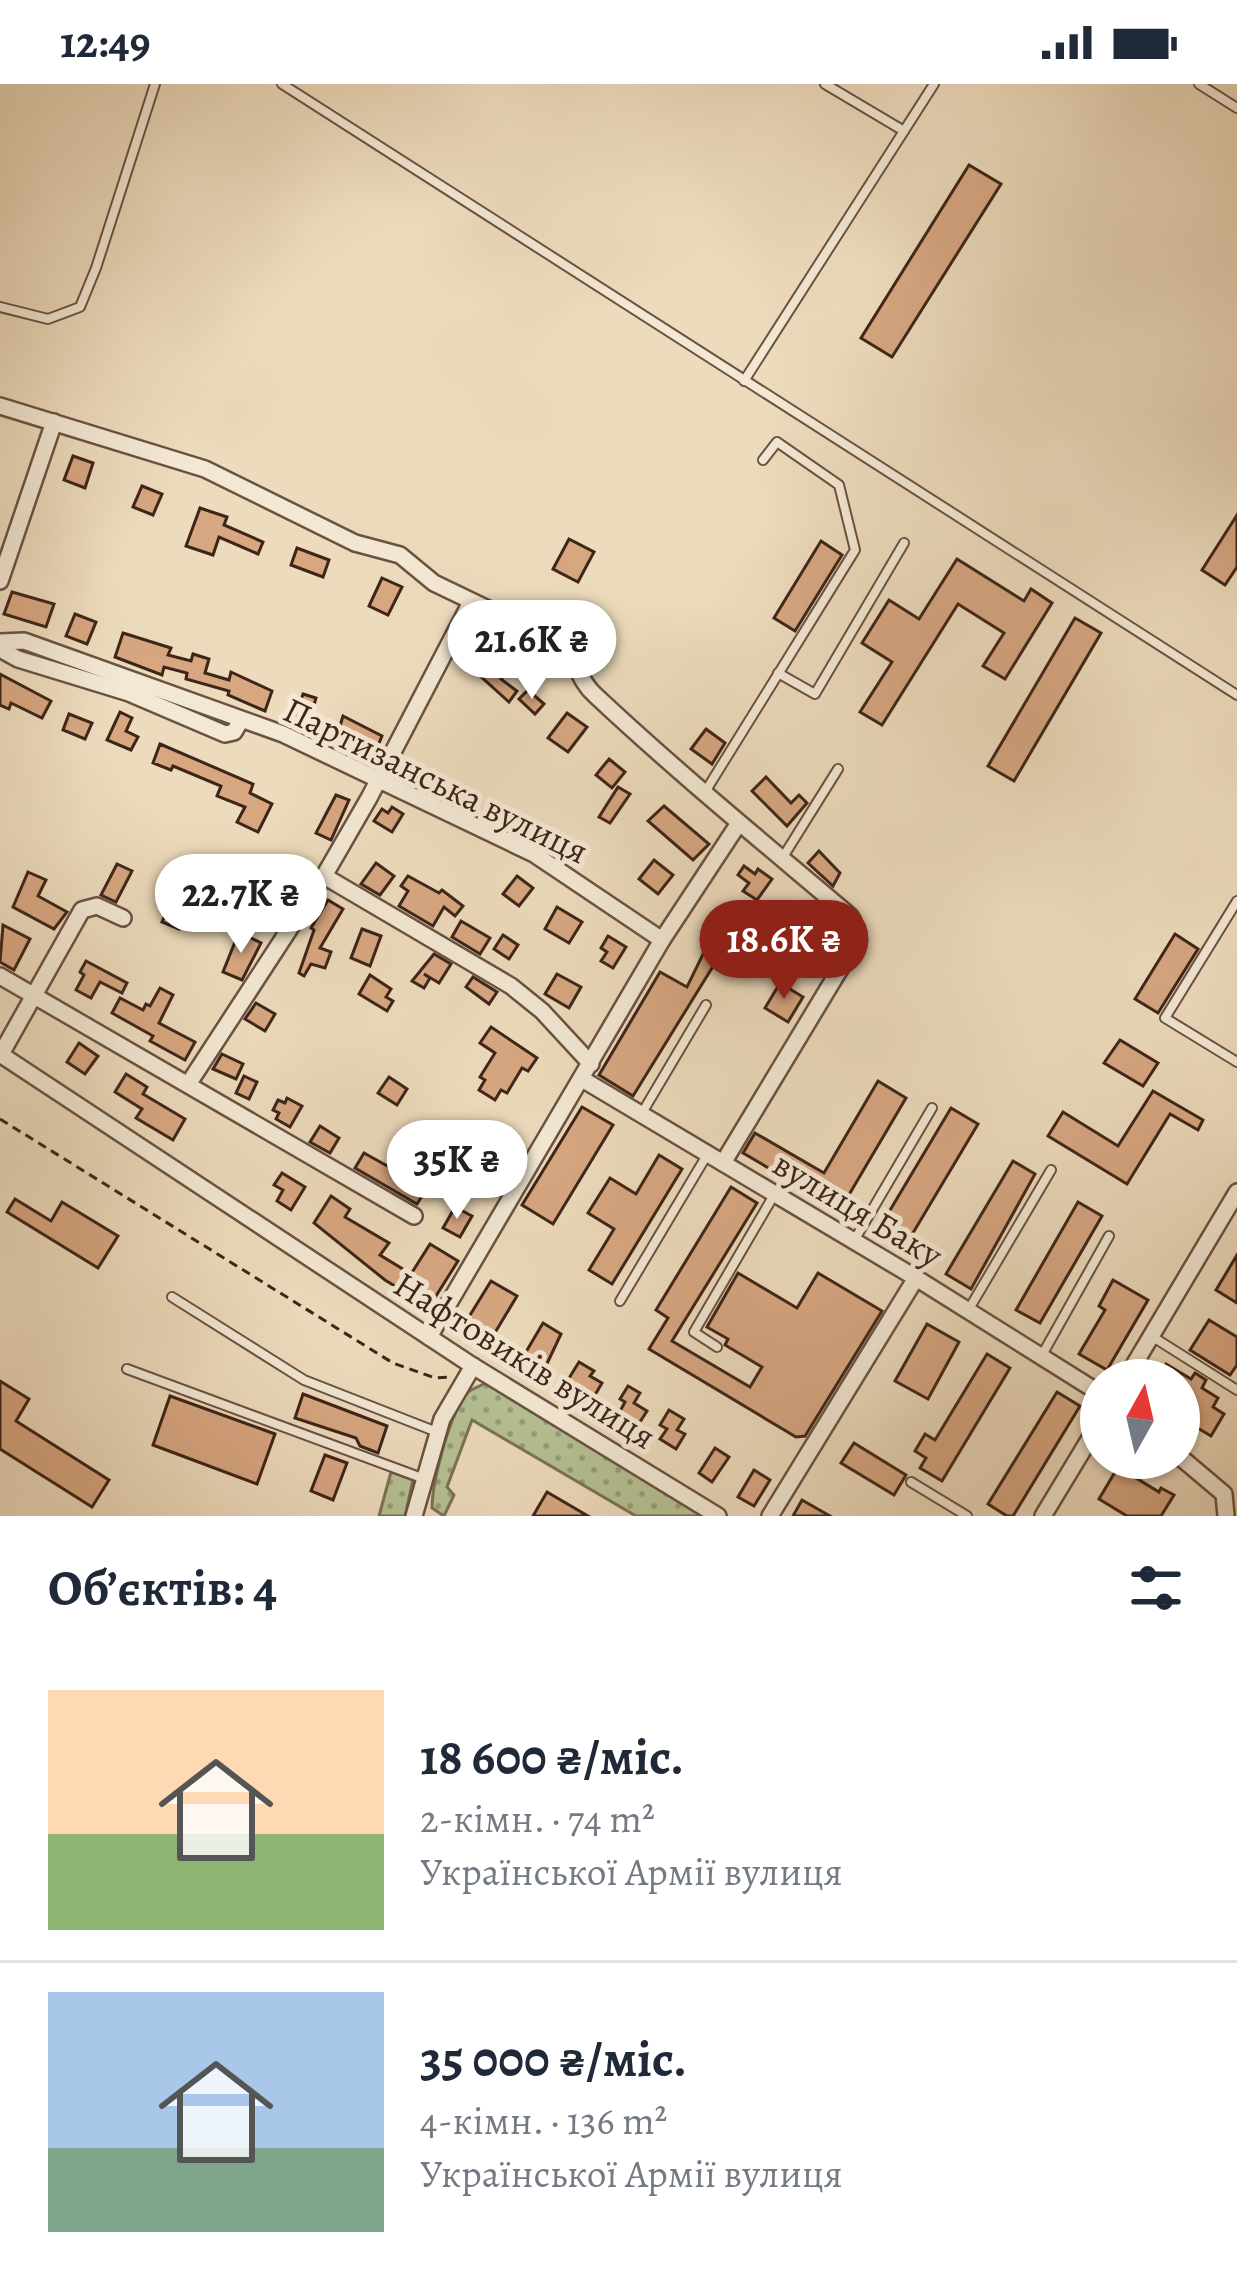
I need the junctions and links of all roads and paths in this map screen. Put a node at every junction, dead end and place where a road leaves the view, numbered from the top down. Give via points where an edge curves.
1 (155, 84) edge
2 (282, 84) edge
3 (825, 84) edge
4 (934, 84) edge
5 (1199, 84) edge
6 (1237, 108) edge
7 (904, 131) junction
8 (0, 307) edge
9 (744, 381) junction
10 (0, 406) edge
11 (54, 422) junction
12 (763, 460) dead end
13 (904, 543) dead end
14 (0, 581) edge
15 (471, 602) junction
16 (0, 646) edge
17 (778, 673) junction
18 (1237, 695) edge
19 (838, 769) dead end
20 (376, 779) junction
21 (704, 793) junction
22 (739, 823) junction
23 (782, 858) junction
24 (323, 876) junction
25 (1237, 901) edge
26 (123, 918) dead end
27 (662, 940) junction
28 (0, 976) edge
29 (34, 997) junction
30 (706, 1006) dead end
31 (0, 1054) edge
32 (1236, 1060) edge
33 (591, 1064) junction
34 (582, 1079) junction
35 (189, 1083) junction
36 (932, 1108) dead end
37 (641, 1114) junction
38 (0, 1119) edge
39 (716, 1158) junction
40 (1051, 1170) dead end
41 (1237, 1192) edge
42 (775, 1193) junction
43 (414, 1216) dead end
44 (1109, 1236) dead end
45 (854, 1241) junction
46 (916, 1278) junction
47 (172, 1298) dead end
48 (620, 1301) dead end
49 (968, 1310) junction
50 (429, 1336) junction
51 (1151, 1336) junction
52 (717, 1347) dead end
53 (1041, 1356) junction
54 (1137, 1359) edge
55 (127, 1369) dead end
56 (470, 1371) junction
57 (1080, 1381) edge
58 (1237, 1390) edge
59 (438, 1432) junction
60 (1080, 1455) edge
61 (1200, 1473) edge
62 (424, 1479) junction
63 (911, 1482) dead end
64 (419, 1512) edge
65 (718, 1516) edge
66 (770, 1516) edge
67 (967, 1516) edge
68 (1043, 1516) edge
69 (1226, 1516) edge

1 - 8 lane via 80,307 48,319
2 - 9 lane
3 - 7 lane
4 - 7 lane
5 - 6 lane
7 - 9 lane
9 - 18 lane
10 - 11 street
11 - 14 street
11 - 15 street via 205,469 355,543 400,555
12 - 17 lane via 777,442 839,484 855,550
13 - 17 lane via 815,694
15 - 20 street
15 - 21 street via 559,643 581,682
16 - 20 street, Партизанська вулиця via 225,734 241,720 283,734
17 - 21 lane
19 - 23 lane
20 - 24 street
20 - 27 street, Партизанська вулиця via 533,854
21 - 22 street
22 - 23 street
22 - 27 street
23 - 39 street via 850,916 854,941 813,1020
24 - 33 street via 511,986
24 - 35 street
25 - 32 lane via 1166,1018
26 - 29 street, Нафтовиків вулиця via 97,906 82,910
27 - 33 street
28 - 29 street, Нафтовиків вулиця
29 - 31 street, Нафтовиків вулиця
29 - 35 street, Нафтовиків вулиця
30 - 37 lane
31 - 50 street, Нафтовиків вулиця
33 - 34 street
34 - 37 street, вулиця Баку
34 - 50 street
35 - 43 street, Нафтовиків вулиця
36 - 45 lane
37 - 39 street, вулиця Баку
38 - 56 path via 393,1364 435,1378
39 - 42 street, вулиця Баку
39 - 48 lane
40 - 49 lane
41 - 51 street
42 - 45 street, вулиця Баку
42 - 52 lane via 694,1332
44 - 53 lane
45 - 46 street, вулиця Баку
46 - 49 street, вулиця Баку
46 - 66 street
47 - 59 lane via 304,1380
49 - 53 street, вулиця Баку
50 - 56 street, Нафтовиків вулиця
51 - 54 street
51 - 58 lane
53 - 57 street, вулиця Баку
55 - 62 lane
56 - 59 street
56 - 65 street, Нафтовиків вулиця
59 - 62 street
60 - 68 street
61 - 69 street via 1224,1493
62 - 64 street
63 - 67 lane

